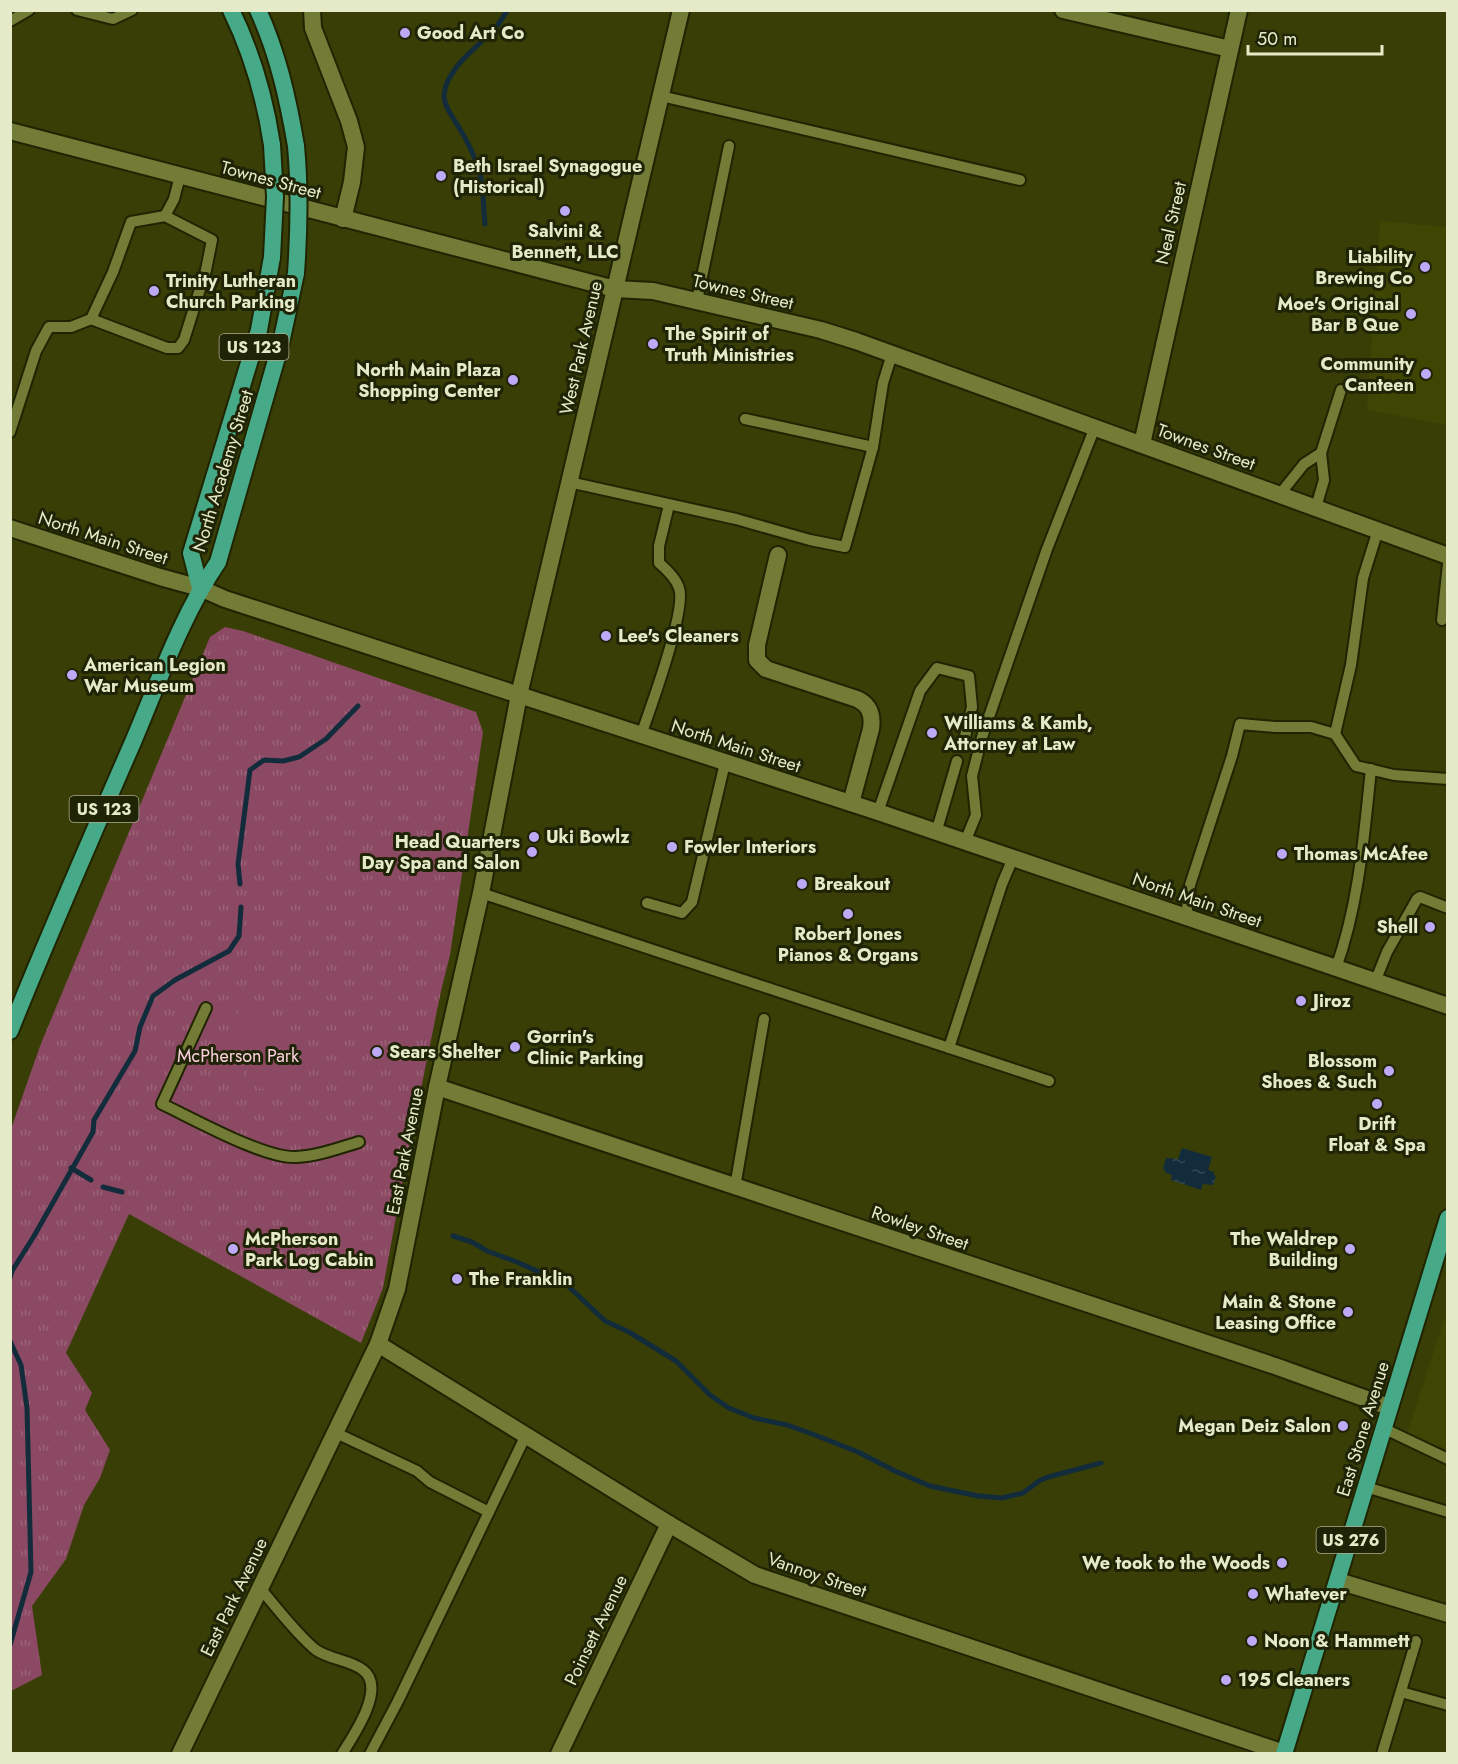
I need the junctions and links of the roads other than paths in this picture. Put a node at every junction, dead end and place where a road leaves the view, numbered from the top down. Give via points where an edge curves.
1 (29, 10) edge
2 (77, 10) edge
3 (132, 10) edge
4 (231, 10) edge
5 (258, 10) edge
6 (312, 10) edge
7 (681, 10) edge
8 (1063, 10) edge
9 (1239, 10) edge
10 (10, 21) edge
11 (1230, 49) junction
12 (661, 96) junction
13 (10, 131) edge
14 (729, 146) dead end
15 (180, 176) junction
16 (1020, 180) dead end
17 (165, 216) junction
18 (343, 219) junction
19 (615, 289) junction
20 (697, 301) junction
21 (91, 319) junction
22 (892, 354) junction
23 (1341, 390) dead end
24 (745, 419) dead end
25 (1095, 428) junction
26 (10, 432) edge
27 (1142, 444) junction
28 (873, 447) junction
29 (1321, 453) junction
30 (569, 482) junction
31 (1280, 494) junction
32 (669, 505) junction
33 (1316, 507) junction
34 (10, 528) edge
35 (1378, 530) junction
36 (778, 555) dead end
37 (1448, 556) edge
38 (1448, 564) edge
39 (200, 588) junction
40 (1442, 621) dead end
41 (519, 695) junction
42 (1335, 734) junction
43 (641, 735) junction
44 (963, 745) dead end
45 (957, 761) dead end
46 (725, 763) junction
47 (1371, 769) junction
48 (1448, 779) edge
49 (851, 803) junction
50 (878, 812) junction
51 (936, 833) junction
52 (964, 842) junction
53 (1013, 858) junction
54 (481, 893) junction
55 (647, 903) dead end
56 (1448, 908) edge
57 (1186, 917) junction
58 (1336, 968) junction
59 (1375, 981) junction
60 (1448, 1006) edge
61 (206, 1008) dead end
62 (764, 1019) dead end
63 (10, 1031) edge
64 (949, 1048) junction
65 (1049, 1081) dead end
66 (437, 1087) junction
67 (360, 1142) dead end
68 (735, 1187) junction
69 (1448, 1218) edge
70 (1444, 1244) edge
71 (378, 1344) junction
72 (1389, 1407) junction
73 (1383, 1428) junction
74 (336, 1433) junction
75 (526, 1435) junction
76 (1448, 1459) edge
77 (1366, 1487) junction
78 (489, 1512) junction
79 (1448, 1512) edge
80 (669, 1524) junction
81 (1338, 1581) junction
82 (260, 1588) junction
83 (1448, 1614) edge
84 (1416, 1641) dead end
85 (1401, 1692) junction
86 (1448, 1705) edge
87 (1285, 1753) edge
88 (180, 1754) edge
89 (342, 1754) edge
90 (370, 1754) edge
91 (559, 1754) edge
92 (1383, 1754) edge

1 - 10 lane
2 - 3 lane via 113,19
4 - 39 highway, North Academy Street / US 123, bridge via 264,99 272,145 272,257 259,330 191,553
5 - 39 highway, North Academy Street / US 123, bridge via 282,74 296,146 300,217 296,273 281,343 218,562
6 - 18 street via 313,28 356,147
7 - 12 street, West Park Avenue
8 - 11 street
9 - 11 street, Neal Street
11 - 27 street, Neal Street
12 - 16 lane
12 - 19 street, West Park Avenue
13 - 15 street, Townes Street
14 - 20 lane
15 - 17 lane
15 - 18 street, Townes Street
17 - 21 lane via 131,222
17 - 21 lane via 212,240 184,340 178,348 167,348
18 - 19 street, Townes Street
19 - 20 street, Townes Street via 653,291
19 - 30 street, West Park Avenue
20 - 22 street, Townes Street via 821,330
21 - 26 lane via 71,327 49,327 36,351
22 - 25 street, Townes Street
22 - 28 lane via 883,382
23 - 29 lane
24 - 28 lane
25 - 27 street, Townes Street
25 - 52 lane via 1047,549 982,737 972,776 976,815
27 - 31 street, Townes Street
28 - 32 lane via 845,547
29 - 31 lane via 1304,464
29 - 33 lane via 1324,480
30 - 32 lane
30 - 41 street, West Park Avenue
31 - 33 street, Townes Street
32 - 43 lane via 659,563 680,588 675,630
33 - 35 street, Townes Street
34 - 39 street, North Main Street
35 - 37 street, Townes Street
35 - 42 lane via 1363,578 1351,665
36 - 49 street via 757,660 766,669 868,706 871,729
38 - 40 lane
39 - 41 street, North Main Street
39 - 63 highway, North Academy Street / US 123
41 - 43 street, North Main Street
41 - 54 street, East Park Avenue
42 - 47 lane via 1356,766
42 - 57 lane via 1311,727 1240,724 1190,885
43 - 46 street, North Main Street
44 - 50 lane via 972,707 969,676 937,668 920,691
45 - 51 lane
46 - 49 street, North Main Street
46 - 55 lane via 692,902 681,912
47 - 48 lane
47 - 58 lane via 1362,855 1347,939
49 - 50 street, North Main Street
50 - 51 street, North Main Street
51 - 52 street, North Main Street
52 - 53 street, North Main Street
53 - 57 street, North Main Street
53 - 64 lane
54 - 64 lane
54 - 66 street, East Park Avenue
56 - 59 lane via 1417,899
57 - 58 street, North Main Street
58 - 59 street, North Main Street
59 - 60 street, North Main Street
61 - 67 lane via 162,1104 262,1151 293,1158
62 - 68 lane
64 - 65 lane
66 - 68 street, Rowley Street
66 - 71 street, East Park Avenue via 397,1289
68 - 72 street, Rowley Street
69 - 70 highway, East Stone Avenue / US 276
70 - 72 highway, East Stone Avenue / US 276
71 - 74 street, East Park Avenue
71 - 75 street, Vannoy Street
72 - 73 highway, East Stone Avenue / US 276
73 - 76 lane
73 - 77 highway, East Stone Avenue / US 276
74 - 78 lane
74 - 82 street, East Park Avenue
75 - 78 lane
75 - 80 street, Vannoy Street
77 - 79 lane
77 - 81 highway, East Stone Avenue / US 276
78 - 90 lane
80 - 87 street, Vannoy Street via 755,1575
80 - 91 street, Poinsett Avenue
81 - 83 street
81 - 87 highway, East Stone Avenue / US 276
82 - 88 street, East Park Avenue
82 - 89 lane via 314,1648 363,1670 369,1678 370,1703
84 - 85 lane
85 - 86 lane
85 - 92 lane

